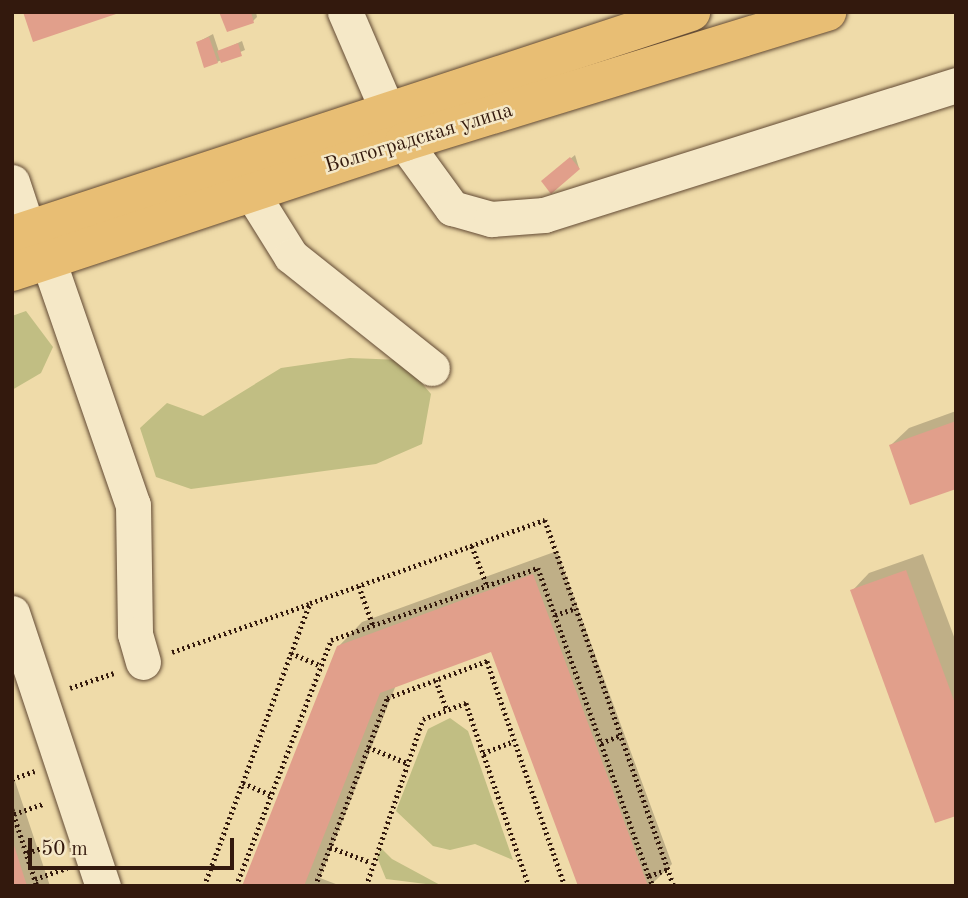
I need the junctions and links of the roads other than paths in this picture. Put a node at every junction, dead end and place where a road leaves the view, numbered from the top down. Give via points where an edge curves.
1 (345, 12) edge
2 (691, 12) edge
3 (827, 12) edge
4 (956, 85) edge
5 (396, 127) junction
6 (12, 182) edge
7 (251, 192) junction
8 (29, 242) edge
9 (12, 272) edge
10 (432, 368) dead end
11 (12, 613) edge
12 (143, 662) road end
13 (87, 881) edge

1 - 5 street
2 - 5 main road, Волгоградская улица
3 - 5 main road, Волгоградская улица
4 - 5 street via 544,215 491,219 452,208
5 - 7 main road, Волгоградская улица
5 - 8 main road, Волгоградская улица
6 - 8 street
7 - 8 main road, Волгоградская улица
7 - 10 street via 291,256
8 - 9 main road, Волгоградская улица
8 - 12 street via 133,505 135,634
11 - 13 street via 41,699

